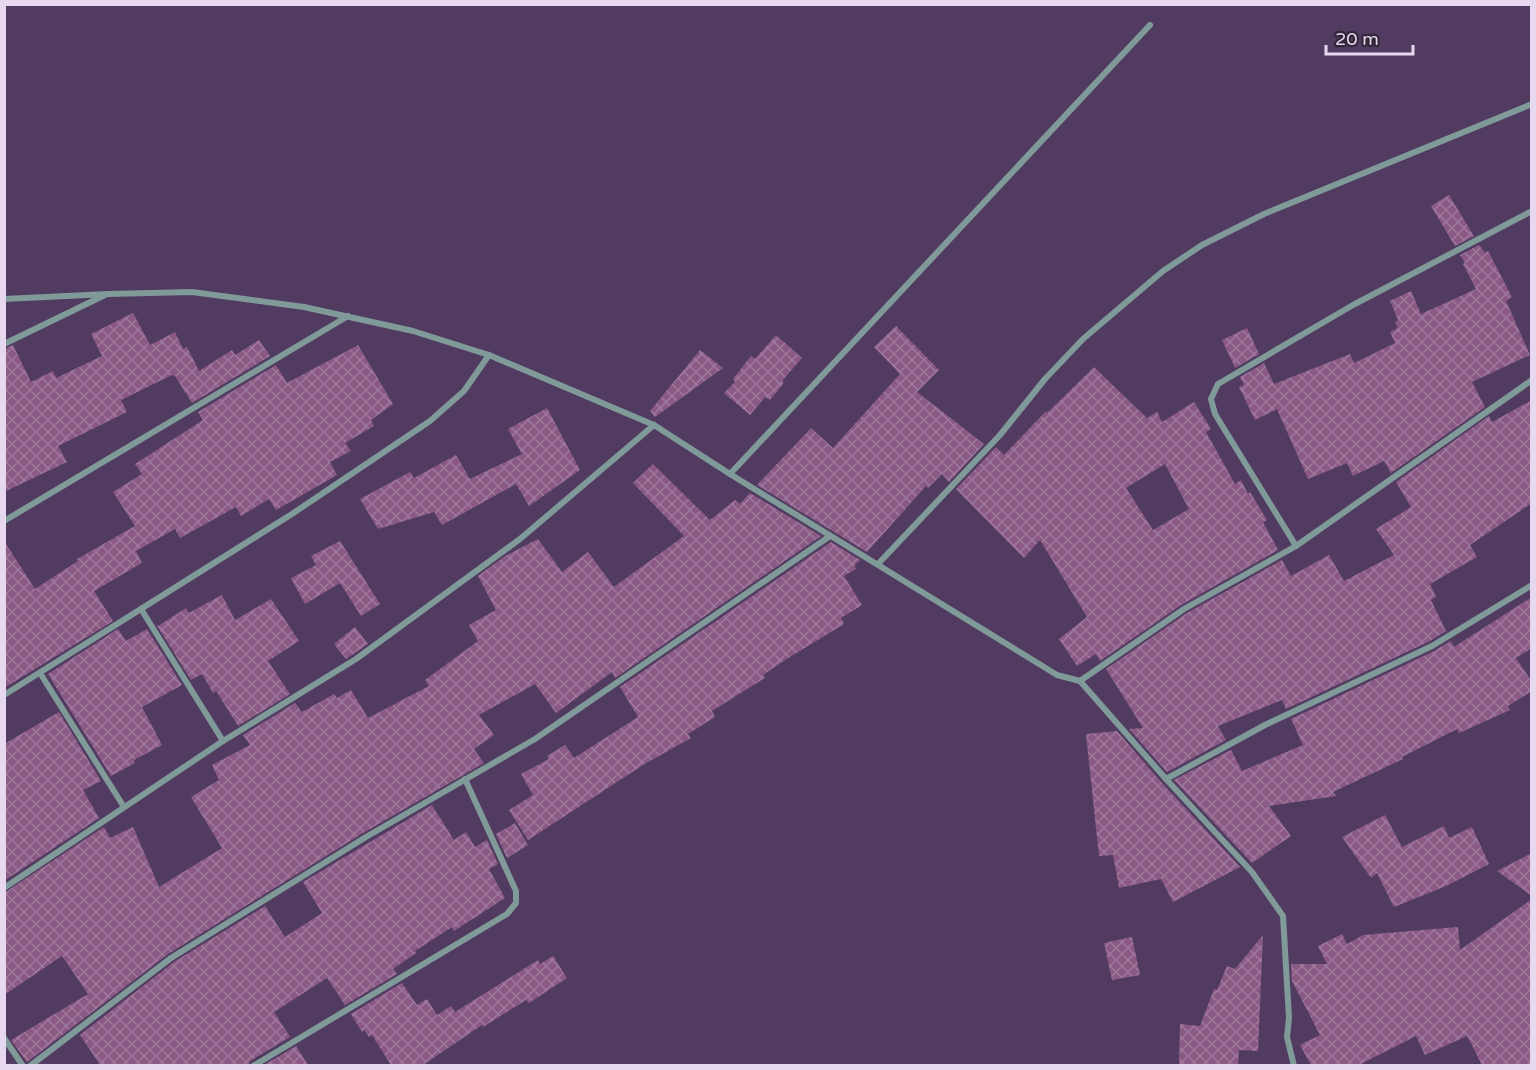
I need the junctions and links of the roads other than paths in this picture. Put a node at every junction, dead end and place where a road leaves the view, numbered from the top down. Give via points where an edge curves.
1 (1149, 25) dead end
2 (1532, 104) edge
3 (1532, 211) edge
4 (108, 294) junction
5 (4, 299) edge
6 (348, 316) junction
7 (4, 344) edge
8 (489, 355) junction
9 (1532, 380) edge
10 (654, 424) junction
11 (730, 474) junction
12 (4, 520) edge
13 (830, 536) junction
14 (1296, 546) junction
15 (878, 564) junction
16 (1532, 585) edge
17 (141, 609) junction
18 (40, 673) junction
19 (1080, 681) junction
20 (4, 695) edge
21 (223, 741) junction
22 (465, 779) junction
23 (1166, 779) junction
24 (124, 807) junction
25 (4, 888) edge
26 (4, 1038) edge
27 (23, 1065) edge
28 (30, 1065) edge
29 (253, 1065) edge
30 (1294, 1065) edge

1 - 11 street
2 - 15 street via 1264,214 1202,245 1163,271 1083,339 1000,435
3 - 14 street via 1353,304 1218,384 1211,399 1215,414
4 - 5 street
4 - 6 street via 192,292
4 - 7 street
6 - 8 street
6 - 12 street
8 - 10 street
8 - 17 street via 464,391 430,421
9 - 14 street
10 - 11 street
10 - 21 street via 520,539 356,659
11 - 13 street
13 - 15 street
13 - 22 street via 535,739
14 - 19 street via 1184,609
15 - 19 street via 1057,675
16 - 23 street via 1432,646 1265,725
17 - 18 street
17 - 21 street
18 - 20 street
18 - 24 street
19 - 23 street
21 - 24 street
22 - 28 street via 171,958
22 - 29 street via 516,891 516,903 507,914
23 - 30 street via 1252,872 1283,916 1287,1037
24 - 25 street
26 - 27 street

